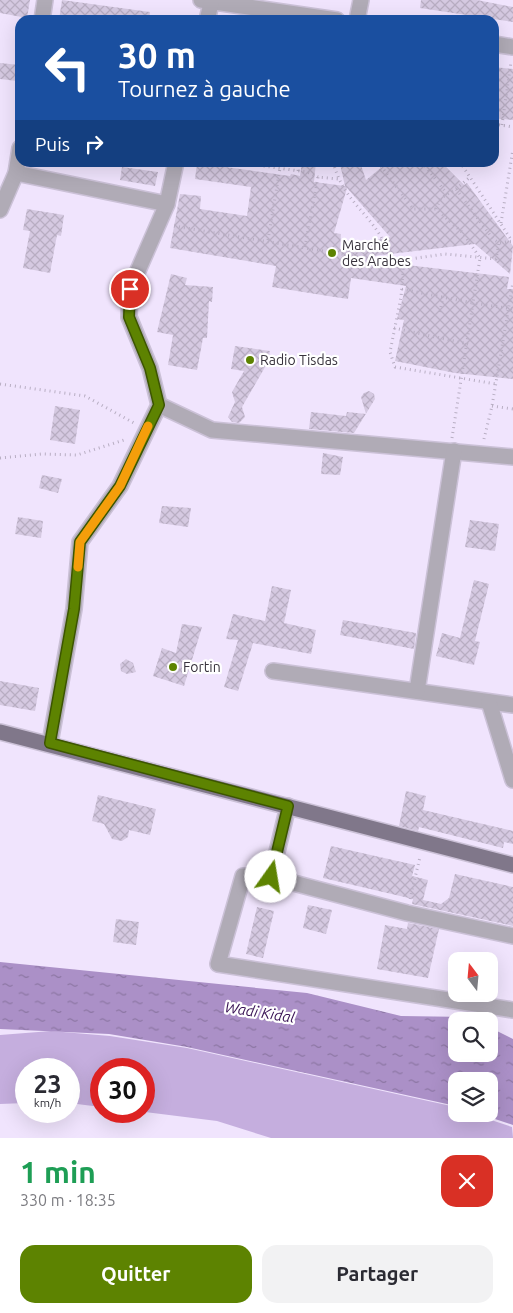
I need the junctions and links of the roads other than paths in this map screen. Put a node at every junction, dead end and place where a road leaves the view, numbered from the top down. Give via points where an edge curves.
1 (45, 0) edge
2 (361, 0) edge
3 (208, 1) edge
4 (43, 15) edge
5 (207, 15) edge
6 (303, 15) edge
7 (358, 15) edge
8 (499, 45) edge
9 (513, 47) edge
10 (17, 167) edge
11 (175, 167) edge
12 (16, 174) junction
13 (166, 204) junction
14 (0, 210) edge
15 (159, 405) junction
16 (452, 451) junction
17 (513, 457) edge
18 (272, 671) dead end
19 (417, 691) junction
20 (489, 702) junction
21 (513, 705) edge
22 (0, 732) edge
23 (50, 743) junction
24 (513, 780) edge
25 (288, 806) junction
26 (513, 865) edge
27 (271, 877) junction
28 (513, 936) edge
29 (513, 1010) edge

1 - 4 street
2 - 7 street
3 - 5 street
3 - 6 street
8 - 9 street
10 - 12 street
11 - 13 street
12 - 13 street
12 - 14 street
13 - 15 street via 130,289 129,317 150,368
15 - 16 street via 212,430
15 - 23 street via 120,486 80,542 74,609
16 - 17 street
16 - 19 street
18 - 19 street
19 - 20 street
20 - 21 street
20 - 24 street
22 - 23 main road
23 - 25 main road
25 - 26 main road
25 - 27 street
27 - 28 street via 407,913
27 - 29 street via 244,876 218,964

